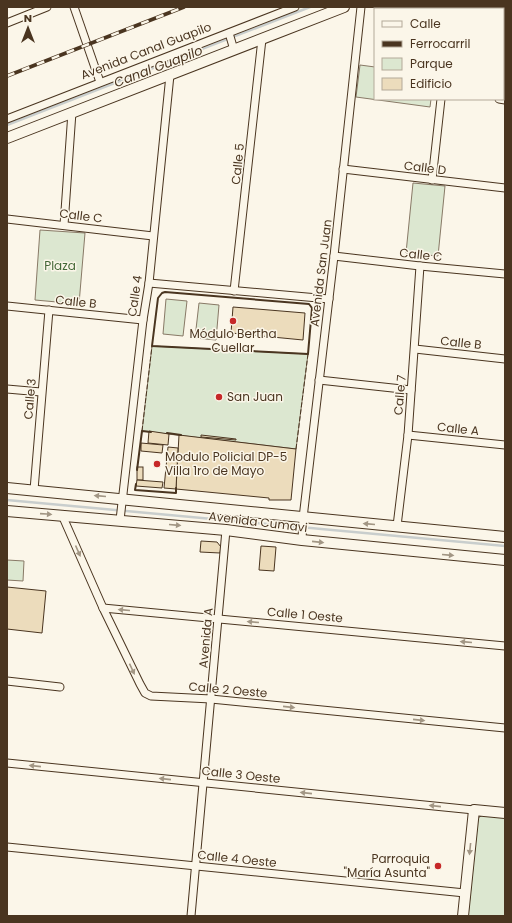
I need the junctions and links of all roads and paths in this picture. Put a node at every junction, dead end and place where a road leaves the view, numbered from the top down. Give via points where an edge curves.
1 (47, 7) edge
2 (74, 7) edge
3 (295, 7) edge
4 (344, 7) edge
5 (361, 7) edge
6 (7, 23) edge
7 (229, 35) junction
8 (262, 39) junction
9 (233, 48) junction
10 (170, 74) junction
11 (100, 82) junction
12 (441, 100) edge
13 (72, 112) junction
14 (7, 119) edge
15 (7, 138) edge
16 (343, 169) junction
17 (432, 180) junction
18 (505, 188) edge
19 (7, 219) edge
20 (64, 225) junction
21 (153, 236) junction
22 (334, 256) junction
23 (420, 266) junction
24 (505, 274) edge
25 (149, 283) junction
26 (234, 291) junction
27 (329, 299) junction
28 (7, 306) edge
29 (49, 310) junction
30 (143, 320) junction
31 (414, 349) junction
32 (505, 359) edge
33 (319, 380) junction
34 (7, 389) edge
35 (412, 390) junction
36 (41, 392) junction
37 (408, 435) junction
38 (505, 445) edge
39 (7, 488) edge
40 (34, 490) junction
41 (122, 501) junction
42 (7, 511) edge
43 (62, 515) junction
44 (120, 517) junction
45 (303, 521) junction
46 (397, 526) junction
47 (226, 530) junction
48 (505, 537) edge
49 (302, 538) junction
50 (505, 560) edge
51 (103, 608) junction
52 (219, 618) junction
53 (505, 646) edge
54 (7, 681) edge
55 (60, 687) dead end
56 (211, 699) junction
57 (505, 728) edge
58 (7, 763) edge
59 (203, 783) junction
60 (474, 810) junction
61 (505, 813) edge
62 (7, 847) edge
63 (196, 866) junction
64 (465, 893) junction
65 (191, 916) edge
66 (463, 916) edge

1 - 6 street
2 - 11 street
3 - 7 street, Avenida Canal Guapilo
4 - 8 main road
5 - 16 street, Avenida San Juan
7 - 9 street
7 - 11 street, Avenida Canal Guapilo
8 - 9 main road
8 - 26 street, Calle 5
9 - 10 main road
10 - 13 main road
10 - 21 street, Calle 4
11 - 14 street, Avenida Canal Guapilo
12 - 17 street
13 - 15 main road
13 - 20 street
16 - 17 street, Calle D
16 - 22 street, Avenida San Juan
17 - 18 street, Calle D
19 - 20 street, Calle C
20 - 21 street, Calle C
21 - 25 street, Calle 4
22 - 23 street, Calle C
22 - 27 street, Avenida San Juan
23 - 24 street, Calle C
23 - 31 street, Calle 7
25 - 26 street
25 - 30 street, Calle 4
26 - 27 street
27 - 33 street, Avenida San Juan
28 - 29 street, Calle B
29 - 30 street, Calle B
29 - 36 street, Calle 3
30 - 41 street, Calle 4
31 - 32 street, Calle B
31 - 35 street, Calle 7
33 - 35 street
33 - 45 street, Avenida San Juan
34 - 36 street
35 - 37 street, Calle 7
36 - 40 street, Calle 3
37 - 38 street, Calle A
37 - 46 street, Calle 7
39 - 40 main road, Avenida Cumavi
41 -> 40 main road, Avenida Cumavi
41 - 44 street, Calle 4
41 - 45 main road, Avenida Cumavi
42 -> 43 main road, Avenida Cumavi
43 - 44 main road, Avenida Cumavi
43 -> 51 street, Calle 2 Oeste
44 -> 47 main road, Avenida Cumavi
46 -> 45 main road, Avenida Cumavi
45 - 49 street, Avenida San Juan
46 - 48 main road, Avenida Cumavi
47 - 49 main road, Avenida Cumavi
47 - 52 street, Avenida A
49 -> 50 main road, Avenida Cumavi
52 -> 51 street, Calle 1 Oeste
51 -> 56 street, Calle 2 Oeste via 145,693 151,696
53 -> 52 street, Calle 1 Oeste
52 - 56 street, Avenida A
54 - 55 street
56 -> 57 street, Calle 2 Oeste
56 - 59 street, Avenida A
59 -> 58 street, Calle 3 Oeste
60 -> 59 street, Calle 3 Oeste
59 - 63 street, Avenida A
60 - 61 main road
60 -> 64 main road
62 - 63 street, Calle 4 Oeste
63 - 64 street, Calle 4 Oeste
63 - 65 street, Avenida A
64 - 66 main road

